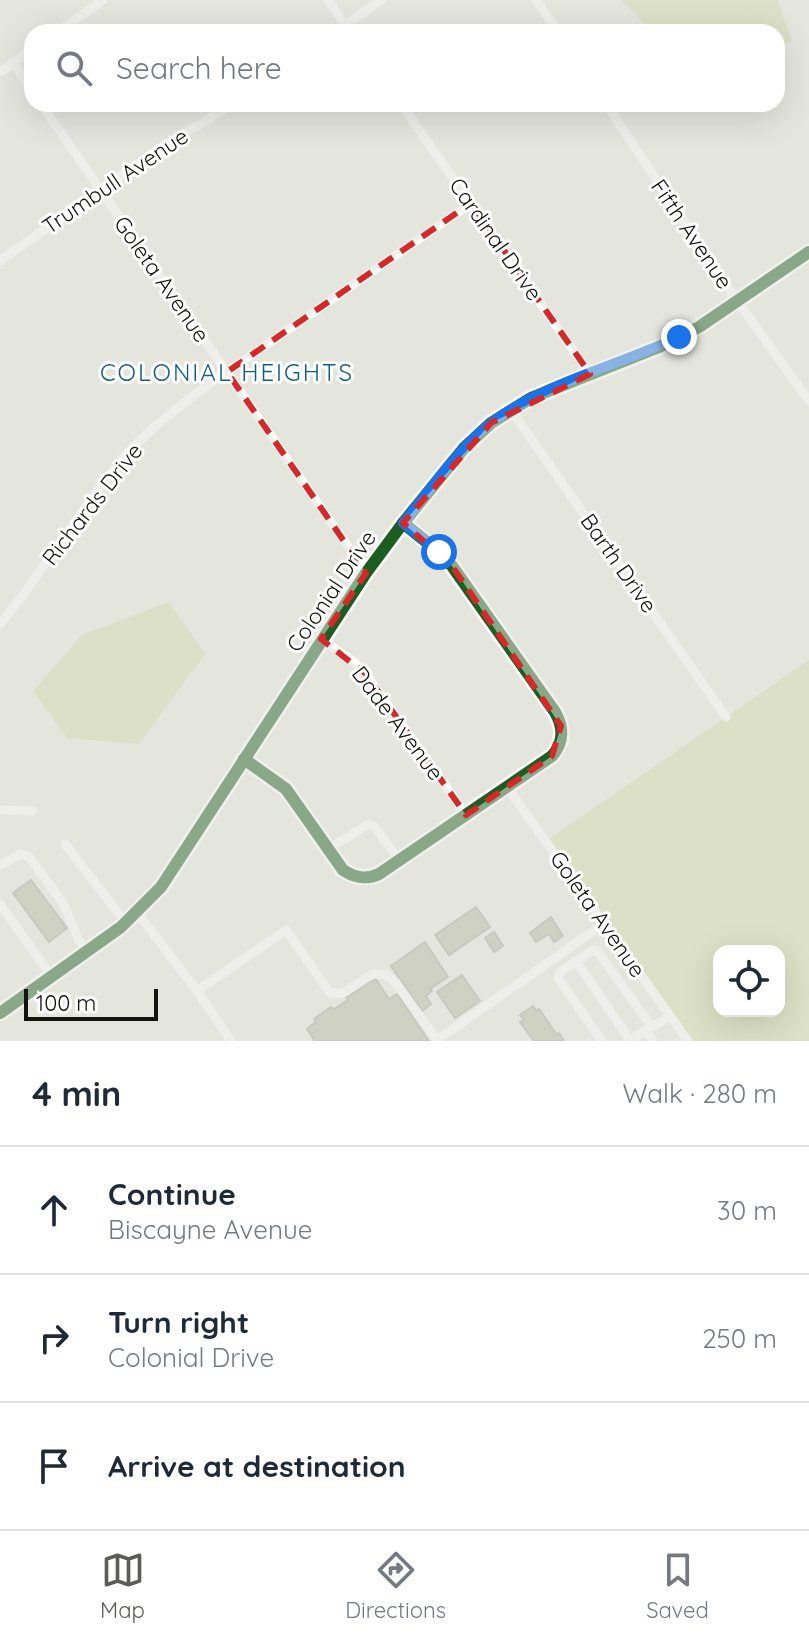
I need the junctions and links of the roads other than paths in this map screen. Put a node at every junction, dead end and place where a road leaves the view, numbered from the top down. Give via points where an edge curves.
1 (103, 0) edge
2 (328, 0) edge
3 (381, 0) edge
4 (536, 0) edge
5 (69, 24) edge
6 (345, 24) edge
7 (353, 24) edge
8 (552, 24) edge
9 (24, 55) edge
10 (13, 63) junction
11 (0, 72) edge
12 (24, 79) edge
13 (47, 112) edge
14 (219, 112) edge
15 (407, 112) edge
16 (611, 112) edge
17 (100, 189) junction
18 (471, 203) junction
19 (809, 252) edge
20 (0, 261) edge
21 (738, 302) junction
22 (227, 372) junction
23 (590, 374) junction
24 (809, 401) edge
25 (511, 410) junction
26 (403, 523) junction
27 (366, 573) junction
28 (0, 624) edge
29 (321, 639) junction
30 (726, 717) dead end
31 (244, 759) junction
32 (507, 787) junction
33 (0, 810) edge
34 (32, 811) dead end
35 (466, 815) junction
36 (65, 844) dead end
37 (328, 849) junction
38 (399, 860) junction
39 (0, 865) edge
40 (0, 904) edge
41 (137, 912) junction
42 (126, 923) junction
43 (605, 923) junction
44 (87, 951) junction
45 (576, 961) junction
46 (52, 977) junction
47 (197, 991) junction
48 (0, 1013) edge
49 (668, 1013) junction
50 (648, 1026) junction
51 (630, 1040) edge
52 (231, 1041) edge
53 (602, 1041) edge
54 (653, 1041) edge
55 (688, 1041) edge

1 - 5 street
2 - 6 street
3 - 7 street
4 - 8 street
9 - 10 street
10 - 11 street
10 - 12 street
13 - 17 street, Goleta Avenue
14 - 17 street, Trumbull Avenue
15 - 18 street, Cardinal Drive
16 - 21 street, Fifth Avenue
17 - 20 street, Trumbull Avenue
17 - 22 street, Goleta Avenue
18 - 22 street, Richards Drive
18 - 23 street, Cardinal Drive
19 - 21 street, Colonial Drive
21 - 23 street, Colonial Drive via 659,347
21 - 24 street, Fifth Avenue
22 - 27 street, Goleta Avenue
22 - 28 street, Richards Drive via 175,409 126,454
23 - 25 street, Colonial Drive
25 - 26 street, Colonial Drive via 464,448
25 - 30 street, Barth Drive
26 - 27 street, Colonial Drive
26 - 32 street via 452,566 559,719 562,735 557,750
27 - 29 street, Colonial Drive
29 - 31 street, Colonial Drive
29 - 35 street, Dade Avenue via 366,674
31 - 37 street via 286,789
31 - 41 street, Colonial Drive via 171,873
32 - 35 street
32 - 43 street, Goleta Avenue
33 - 34 street
35 - 38 street
36 - 42 street
37 - 38 street via 343,870 359,877 374,877
37 - 38 street via 369,824
39 - 44 street via 21,854 29,857 58,896
40 - 46 street
41 - 42 street, Colonial Drive
41 - 47 street
42 - 44 street, Colonial Drive
43 - 47 street via 437,1040 387,975 373,974 343,993 330,993 286,930
43 - 49 street, Goleta Avenue
44 - 46 street, Colonial Drive
45 - 50 street via 597,951
45 - 51 street
45 - 53 street via 558,978
46 - 48 street, Colonial Drive
47 - 52 street
49 - 50 street
49 - 55 street, Goleta Avenue
50 - 51 street
50 - 54 street

